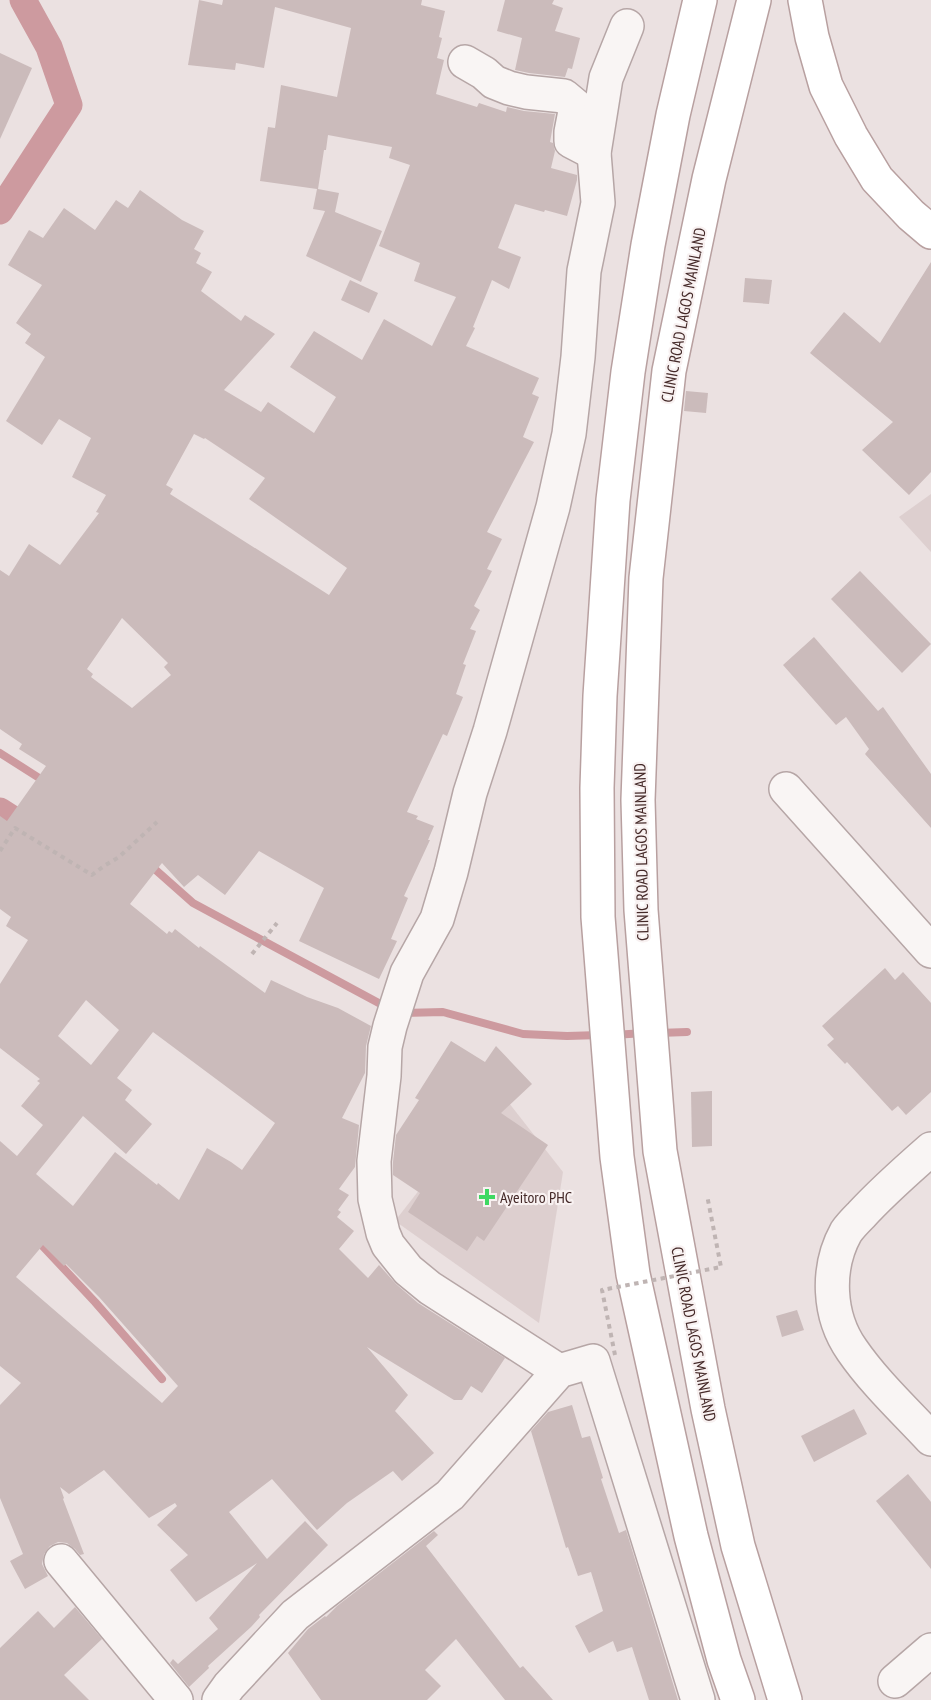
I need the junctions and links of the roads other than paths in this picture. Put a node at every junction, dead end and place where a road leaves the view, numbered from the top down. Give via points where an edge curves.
1 (700, 0) edge
2 (754, 0) edge
3 (805, 0) edge
4 (627, 26) dead end
5 (465, 62) dead end
6 (594, 153) junction
7 (931, 232) edge
8 (786, 789) dead end
9 (931, 951) edge
10 (931, 1149) edge
11 (560, 1371) junction
12 (931, 1439) edge
13 (61, 1561) dead end
14 (931, 1650) edge
15 (895, 1681) dead end
16 (176, 1700) edge
17 (219, 1700) edge
18 (698, 1700) edge
19 (738, 1700) edge
20 (785, 1700) edge

1 - 19 main road via 648,245 613,500 599,730 598,917 617,1157 633,1274 691,1536
2 - 20 main road, CLINIC ROAD LAGOS MAINLAND via 709,179 669,371 646,578 638,800 640,910 660,1152 738,1546
3 - 7 main road via 826,86 851,136 877,179
4 - 6 street via 606,78
5 - 6 street via 508,88 564,96 576,106 571,141
6 - 11 street via 598,203 584,270 569,434 553,507 437,919 407,973 390,1026 374,1161 375,1199 383,1233 408,1270
8 - 9 street
10 - 12 street via 879,1195 847,1232 834,1263 832,1294 850,1348
11 - 17 street via 450,1495 295,1615
11 - 18 street via 593,1361
13 - 16 street
14 - 15 street

